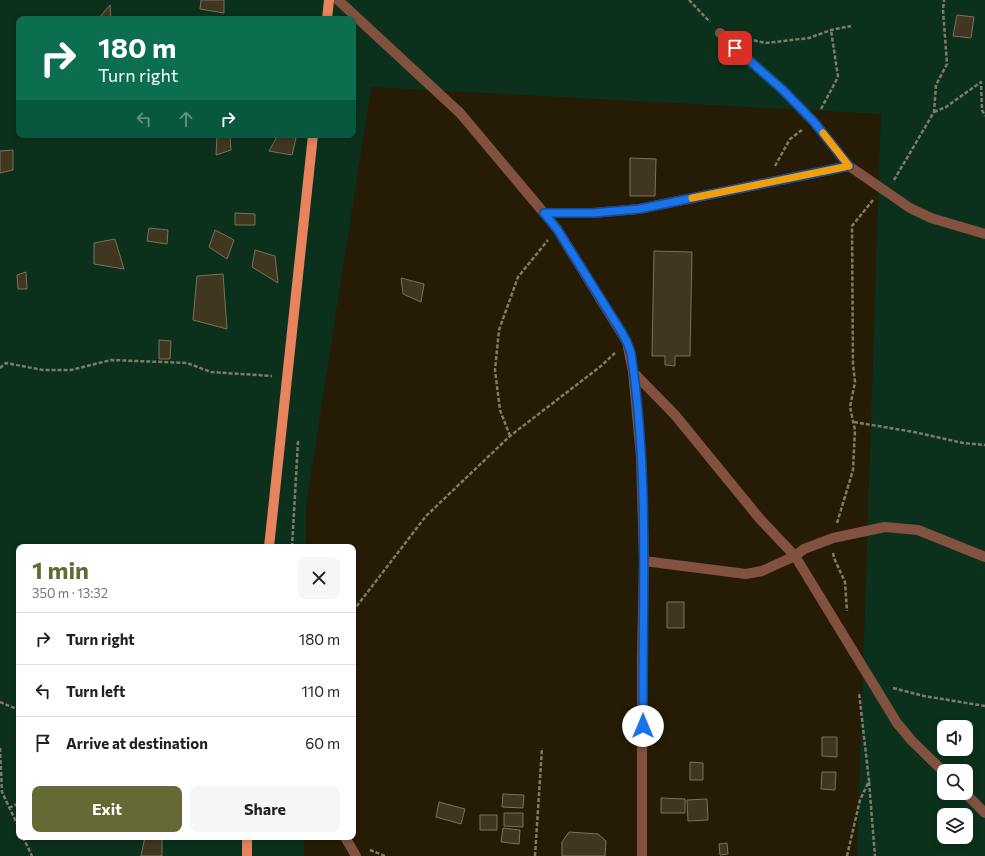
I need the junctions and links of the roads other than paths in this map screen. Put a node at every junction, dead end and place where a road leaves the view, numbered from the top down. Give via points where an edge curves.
1 (329, 0) edge
2 (338, 0) edge
3 (327, 16) edge
4 (355, 16) edge
5 (356, 17) edge
6 (720, 33) road end
7 (313, 138) edge
8 (849, 166) junction
9 (544, 213) junction
10 (985, 234) edge
11 (633, 372) junction
12 (269, 544) edge
13 (795, 556) junction
14 (985, 557) edge
15 (644, 561) junction
16 (937, 765) edge
17 (972, 800) edge
18 (985, 813) edge
19 (247, 840) edge
20 (347, 840) edge
21 (247, 856) edge
22 (356, 856) edge
23 (642, 856) edge

1 - 3 main road
2 - 4 street
5 - 9 street via 460,114
6 - 8 street via 783,90 814,122
7 - 12 main road
8 - 9 street via 639,209 593,213
8 - 10 street via 910,208 931,218
9 - 11 street via 557,229 627,342
11 - 13 street via 675,415 760,519
11 - 15 street via 641,457
13 - 14 street via 804,549 833,538 885,527 918,530
13 - 15 street via 762,571 746,574
13 - 16 street via 897,722
15 - 23 street
17 - 18 street
19 - 21 main road
20 - 22 street

